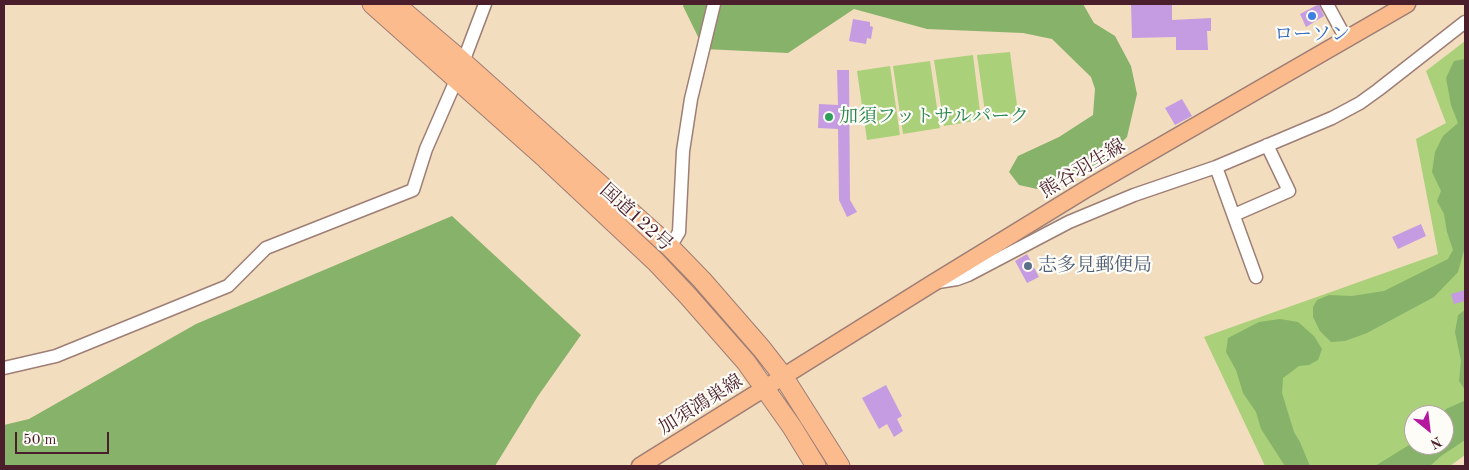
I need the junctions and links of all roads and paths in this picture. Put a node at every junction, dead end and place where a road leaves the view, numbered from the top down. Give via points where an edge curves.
1 (372, 4) edge
2 (395, 4) edge
3 (485, 4) edge
4 (714, 4) edge
5 (1328, 4) edge
6 (1407, 4) edge
7 (1465, 22) edge
8 (1346, 39) junction
9 (459, 69) junction
10 (1266, 145) junction
11 (1216, 167) junction
12 (1234, 215) junction
13 (670, 247) junction
14 (1256, 277) dead end
15 (933, 283) junction
16 (4, 368) edge
17 (783, 376) junction
18 (765, 388) junction
19 (640, 466) edge
20 (816, 466) edge
21 (840, 466) edge

1 - 9 highway, 国道122号
2 - 9 highway, 国道122号
3 - 9 street
4 - 13 street via 691,99 683,151 679,232
5 - 8 street
6 - 8 main road, 熊谷羽生線
7 - 10 street via 1360,103
8 - 15 main road, 熊谷羽生線 via 1088,188
9 - 13 highway, 国道122号
9 - 16 street via 413,190 266,248 228,286 56,356
9 - 18 highway, 国道122号 via 546,159 656,262 718,329
10 - 11 street
10 - 12 street via 1289,191
11 - 12 street
11 - 15 street via 1134,195 1070,222 968,275
12 - 14 street
13 - 17 highway, 国道122号 via 734,316
15 - 17 main road, 熊谷羽生線
17 - 18 main road, 加須鴻巣線
17 - 21 highway, 国道122号
18 - 19 main road, 加須鴻巣線
18 - 20 highway, 国道122号

